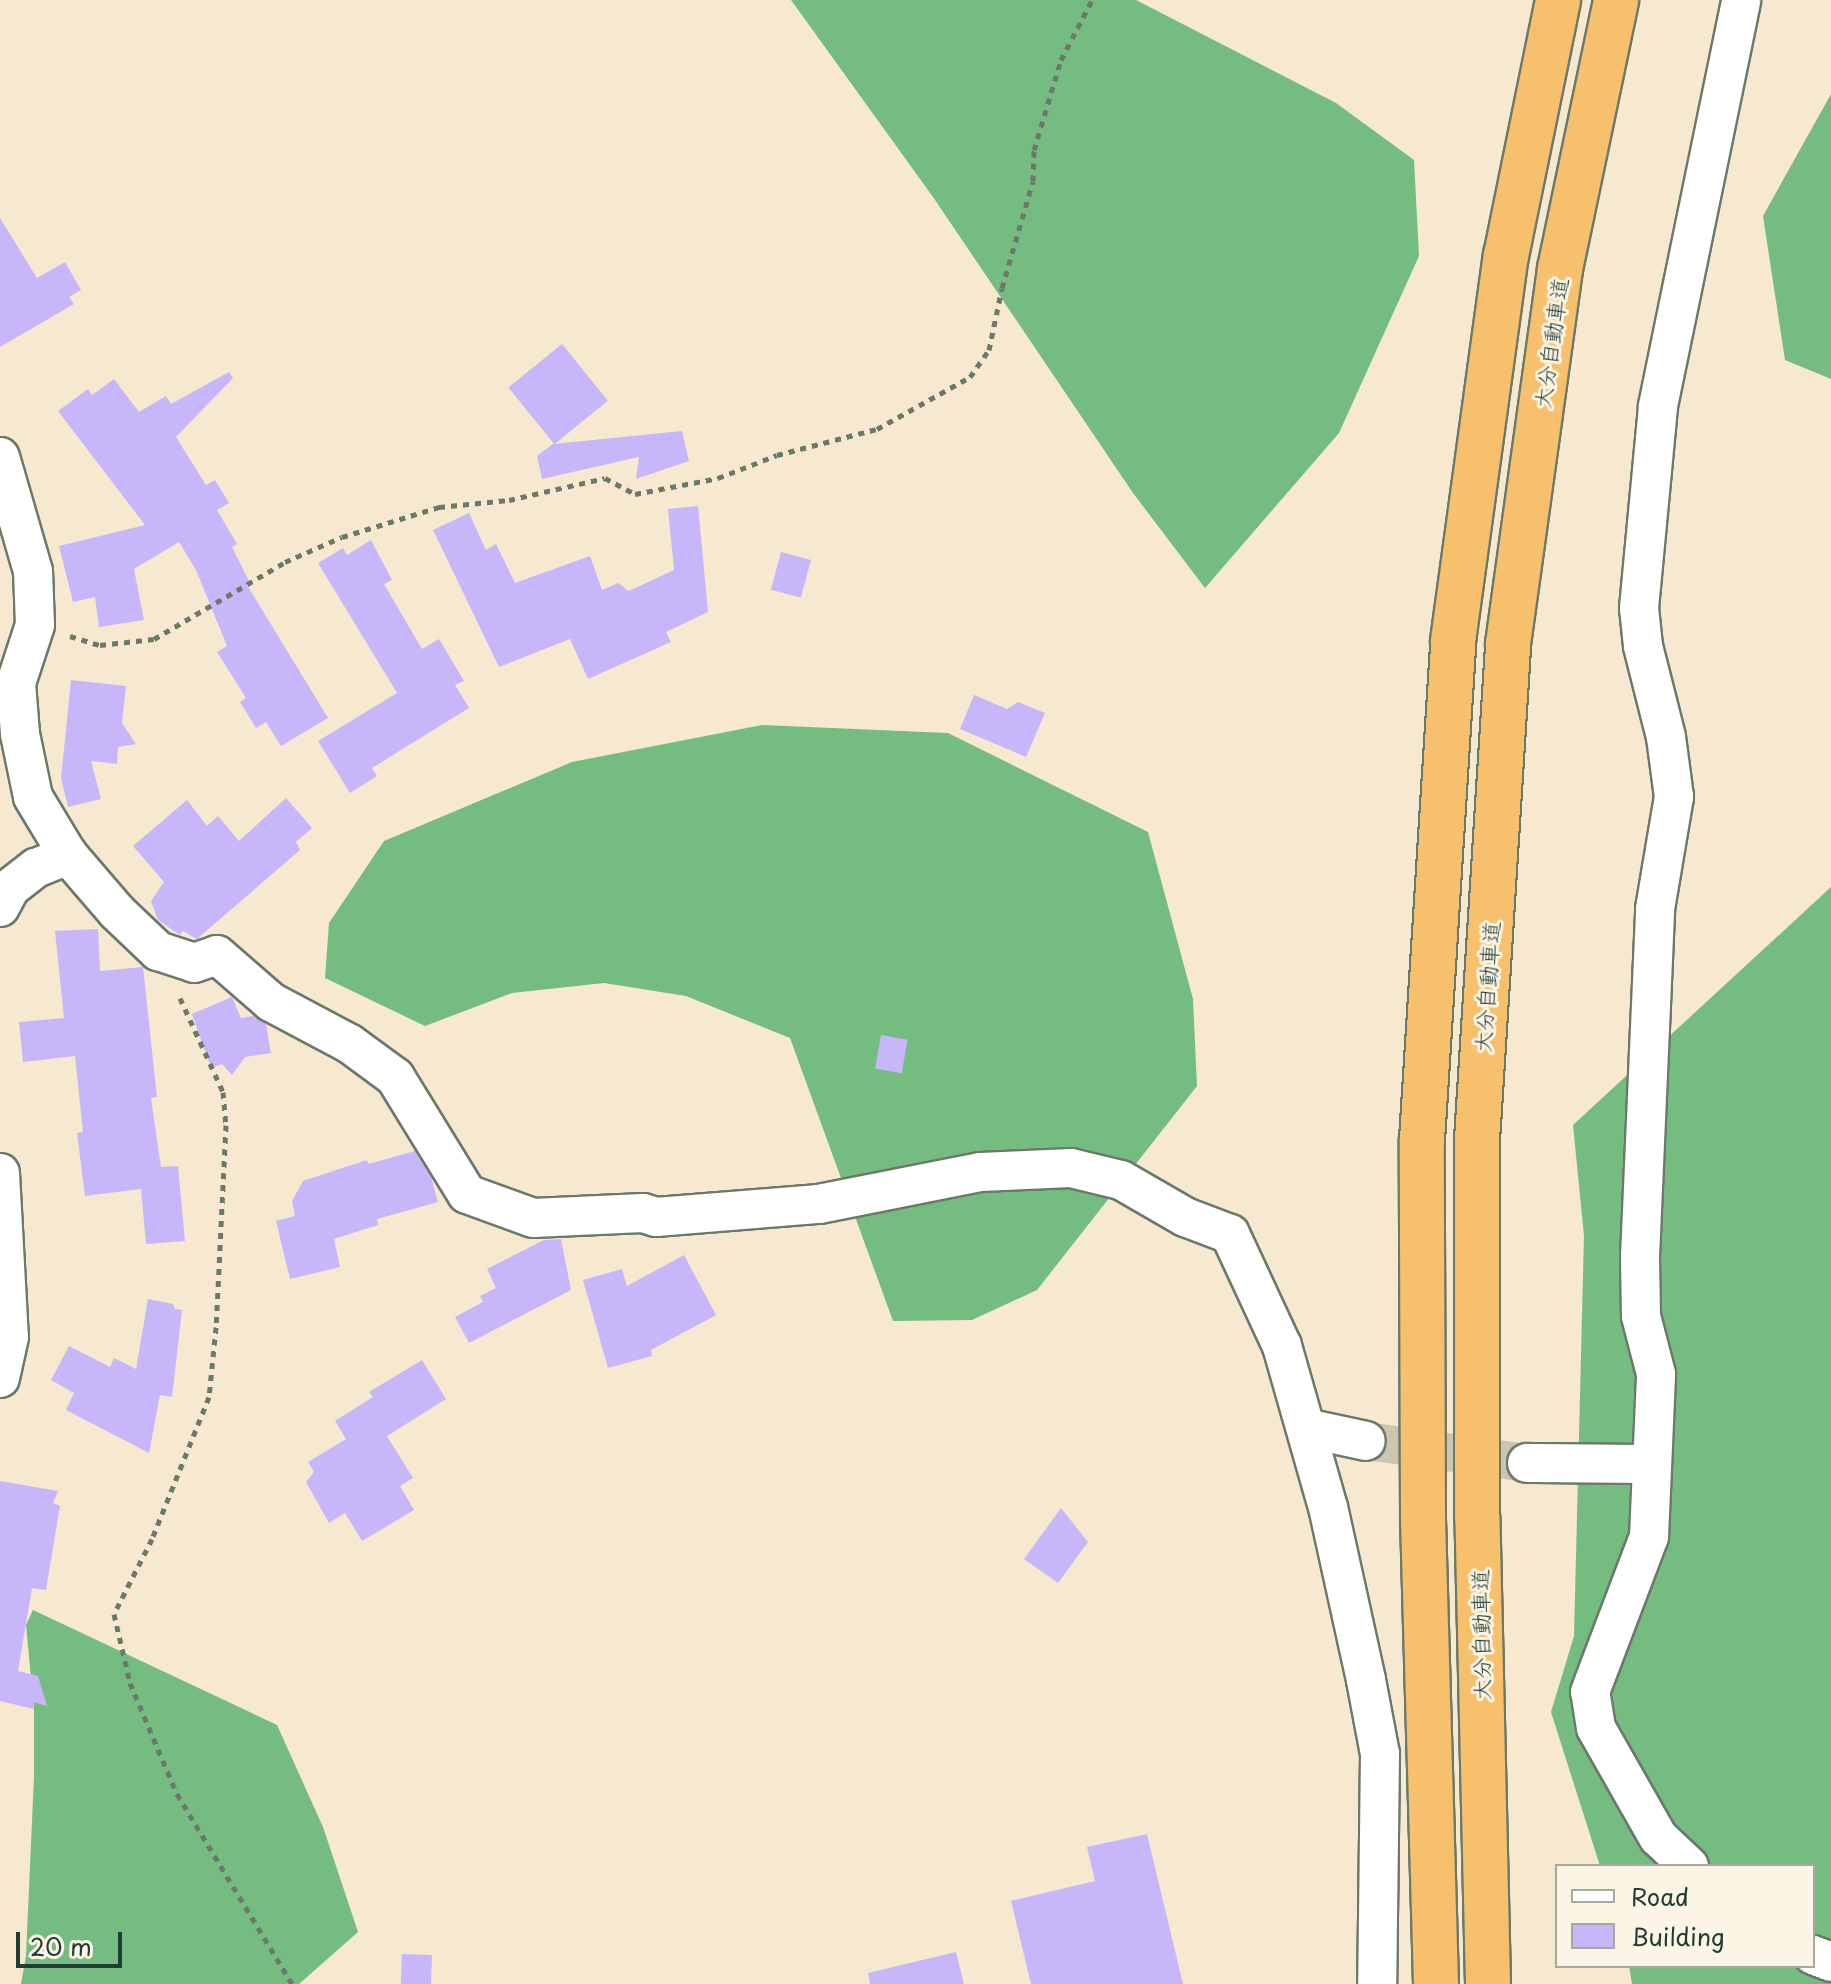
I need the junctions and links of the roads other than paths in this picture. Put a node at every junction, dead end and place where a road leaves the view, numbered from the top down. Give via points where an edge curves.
1 (1558, 0) edge
2 (1616, 0) edge
3 (1741, 0) edge
4 (0, 457) edge
5 (8, 698) edge
6 (68, 855) junction
7 (0, 907) edge
8 (0, 1173) edge
9 (0, 1378) edge
10 (1306, 1428) junction
11 (1366, 1441) tunnel mouth
12 (1527, 1463) tunnel mouth
13 (1652, 1464) junction
14 (1687, 1864) edge
15 (1377, 1984) edge
16 (1436, 1984) edge
17 (1488, 1984) edge

1 - 16 highway via 1506,256 1455,626 1422,1140 1423,1516
2 - 17 highway, 大分自動車道 via 1560,269 1508,644 1477,1140 1477,1517
3 - 13 street via 1658,406 1639,608 1674,797 1655,909 1640,1257 1641,1316 1656,1374
4 - 5 street via 33,571 35,625
5 - 6 street via 33,797
6 - 7 street via 36,868 10,888
6 - 10 street via 158,951 194,963 217,955 271,1002 350,1044 395,1077 467,1194 533,1218 643,1213 656,1217 819,1204 981,1172 1071,1168 1121,1180 1185,1217 1230,1234 1282,1346
8 - 9 street via 9,1337
10 - 11 street
10 - 15 street via 1345,1581 1380,1754
12 - 13 street
13 - 14 street via 1649,1537 1590,1692 1596,1728 1658,1837

